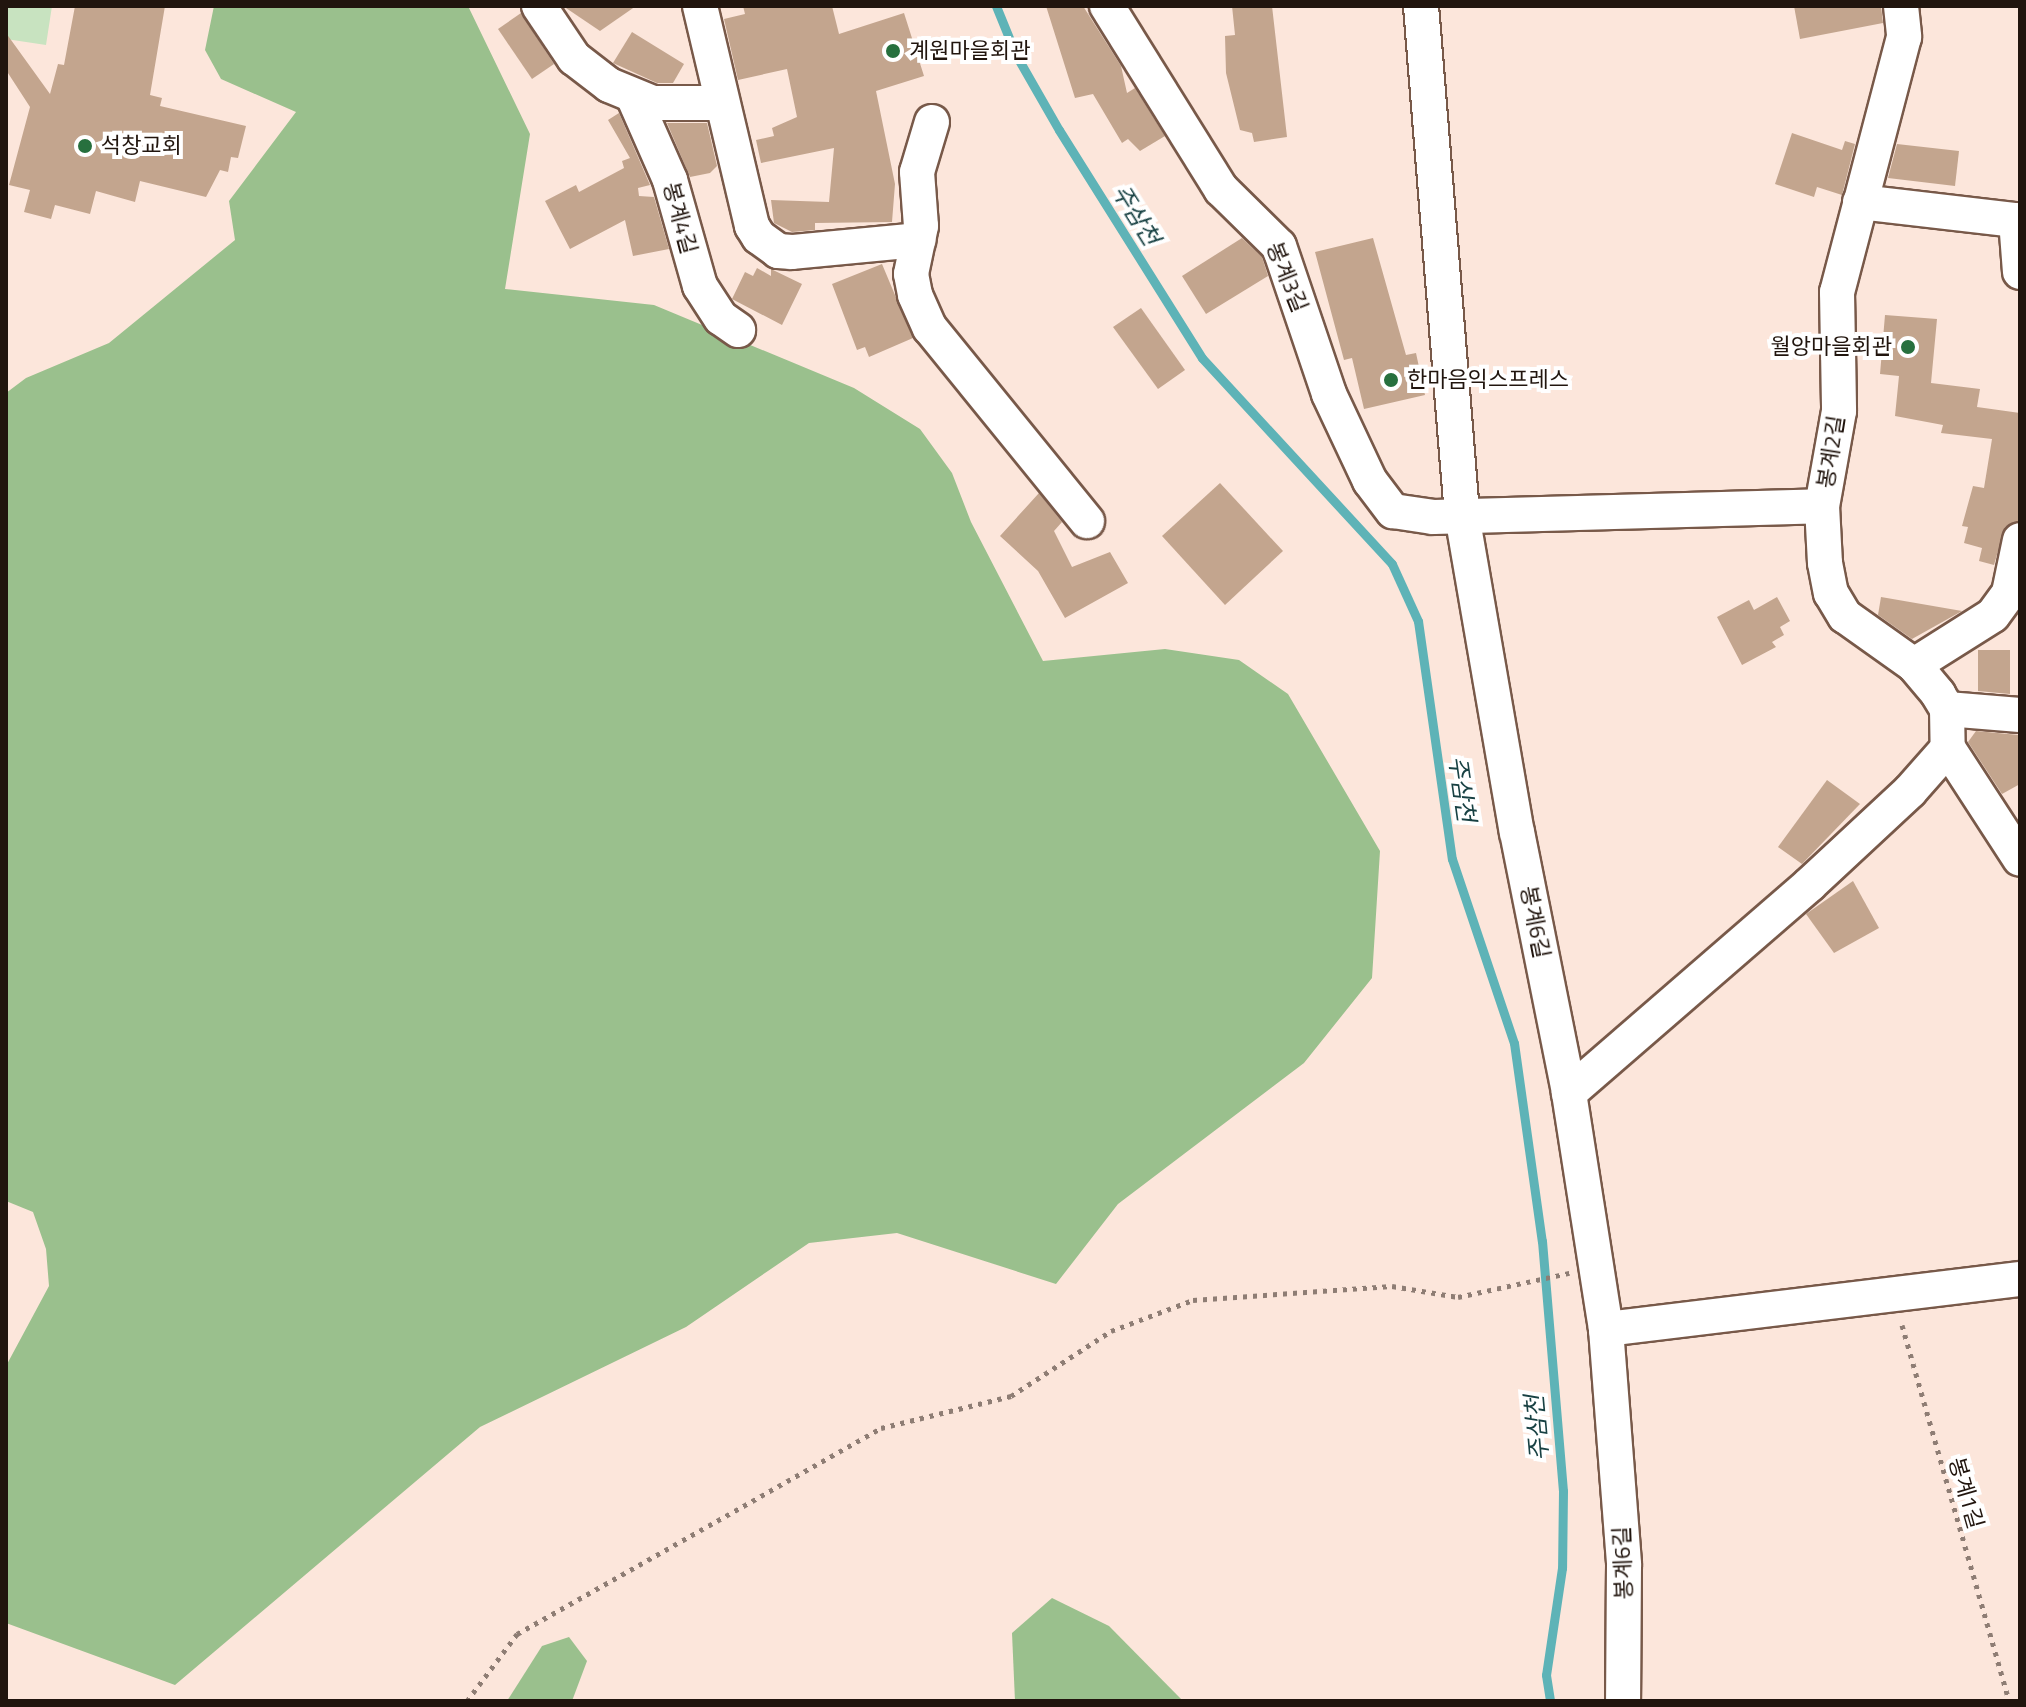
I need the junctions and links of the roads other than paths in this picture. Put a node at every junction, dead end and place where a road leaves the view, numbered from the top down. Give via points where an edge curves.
1 (539, 6) edge
2 (700, 6) edge
3 (1107, 6) edge
4 (1421, 6) edge
5 (1901, 6) edge
6 (633, 96) junction
7 (721, 103) junction
8 (932, 122) dead end
9 (1860, 202) junction
10 (918, 240) junction
11 (2020, 272) edge
12 (738, 330) dead end
13 (1822, 506) junction
14 (1462, 515) junction
15 (1087, 521) dead end
16 (2020, 540) edge
17 (1914, 665) junction
18 (1947, 709) junction
19 (2020, 715) edge
20 (1948, 748) junction
21 (2020, 859) edge
22 (1569, 1093) junction
23 (2020, 1279) edge
24 (1606, 1329) junction
25 (1623, 1701) edge

1 - 6 street via 574,58
2 - 7 street
3 - 14 street, 봉계3길 via 1221,189 1279,246 1329,394 1385,505 1417,517
4 - 14 street
5 - 9 street, 봉계2길 via 1904,37
6 - 7 street via 665,104
6 - 12 street, 봉계4길 via 670,180 700,286 721,318
7 - 10 street via 752,226 769,246 792,252
8 - 10 street via 919,159
9 - 11 street via 2016,220
9 - 13 street, 봉계2길 via 1837,292 1839,411
10 - 15 street via 911,282 930,328
13 - 14 street, 봉계3길
13 - 17 street, 봉계2길 via 1825,563 1836,604
14 - 22 street, 봉계6길
16 - 17 street via 2009,593 1993,615
17 - 18 street, 봉계2길
18 - 19 street
18 - 20 street
20 - 21 street
20 - 22 street via 1809,885
22 - 24 street, 봉계6길
23 - 24 street
24 - 25 street, 봉계6길 via 1624,1565

